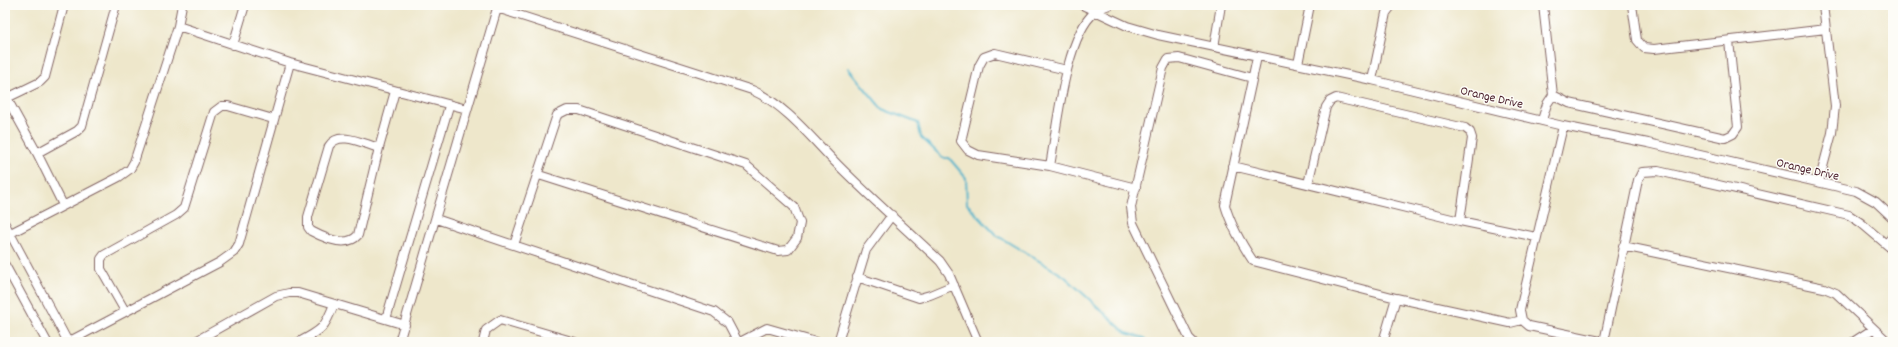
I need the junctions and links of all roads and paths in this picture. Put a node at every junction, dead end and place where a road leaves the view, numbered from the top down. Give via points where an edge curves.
1 (64, 5) edge
2 (116, 5) edge
3 (182, 5) edge
4 (245, 5) edge
5 (1082, 5) edge
6 (1109, 5) edge
7 (1221, 5) edge
8 (1310, 5) edge
9 (1392, 5) edge
10 (1542, 5) edge
11 (1632, 5) edge
12 (1823, 5) edge
13 (497, 6) edge
14 (1095, 12) junction
15 (178, 26) junction
16 (1826, 29) junction
17 (1729, 41) junction
18 (233, 44) junction
19 (1214, 47) junction
20 (1257, 57) junction
21 (290, 63) junction
22 (1298, 64) junction
23 (1067, 70) junction
24 (1252, 78) junction
25 (1372, 80) junction
26 (395, 91) junction
27 (1553, 95) junction
28 (6, 97) edge
29 (449, 106) junction
30 (467, 109) junction
31 (273, 119) junction
32 (1542, 120) junction
33 (1563, 126) junction
34 (379, 148) junction
35 (37, 153) junction
36 (1050, 166) junction
37 (1233, 166) junction
38 (539, 175) junction
39 (1819, 182) junction
40 (1308, 184) junction
41 (1136, 188) junction
42 (64, 206) junction
43 (892, 215) junction
44 (1893, 218) edge
45 (436, 219) junction
46 (1460, 221) junction
47 (5, 224) edge
48 (8, 235) edge
49 (1893, 236) edge
50 (1536, 237) junction
51 (1886, 244) junction
52 (514, 245) junction
53 (1623, 246) junction
54 (1893, 250) edge
55 (5, 265) edge
56 (857, 277) junction
57 (954, 284) junction
58 (1396, 298) junction
59 (334, 304) junction
60 (124, 311) junction
61 (386, 319) junction
62 (1522, 320) junction
63 (405, 325) junction
64 (1873, 329) junction
65 (48, 342) edge
66 (68, 342) edge
67 (194, 342) edge
68 (299, 342) edge
69 (399, 342) edge
70 (483, 342) edge
71 (575, 342) edge
72 (739, 342) edge
73 (816, 342) edge
74 (838, 342) edge
75 (978, 342) edge
76 (1193, 342) edge
77 (1383, 342) edge
78 (1605, 342) edge
79 (1854, 342) edge
80 (1888, 342) edge

1 - 28 street via 45,77 40,82
2 - 35 street via 82,126
3 - 15 street
4 - 18 street
5 - 14 street, Orange Drive
6 - 14 street
7 - 19 street
8 - 22 street
9 - 25 street via 1386,13
10 - 27 street
11 - 17 street via 1637,40 1644,48
12 - 16 street
13 - 30 street
13 - 43 street via 760,94 786,112
14 - 19 street, Orange Drive via 1142,31
14 - 23 street via 1078,34
15 - 18 street
15 - 42 street via 130,169
16 - 17 street
16 - 39 street via 1835,106 1832,133
17 - 27 street via 1738,127 1733,134 1725,138 1569,103
18 - 21 street
19 - 20 street, Orange Drive
20 - 22 street, Orange Drive
20 - 24 street
21 - 26 street
21 - 31 street
22 - 25 street, Orange Drive
23 - 36 street
23 - 36 street via 994,53 984,57 979,66 961,141 968,150 978,155
24 - 37 street
24 - 41 street via 1179,58 1168,59 1163,68
25 - 32 street, Orange Drive
26 - 29 street
26 - 34 street
27 - 32 street
28 - 35 street
29 - 30 street
29 - 61 street
30 - 45 street
31 - 60 street via 239,244 234,252 220,262
31 - 60 street via 228,106 222,106 214,112 184,208 101,259 101,269
32 - 33 street, Orange Drive
33 - 39 street, Orange Drive
33 - 50 street
34 - 34 street via 358,236 352,241 344,242 311,231 308,227 308,217 332,142 342,138
35 - 42 street
36 - 41 street
37 - 40 street
37 - 58 street via 1225,206 1230,222 1253,261
38 - 38 street via 557,116 567,110 579,110 746,165 794,207 800,223 797,238 788,250 778,250
38 - 52 street
39 - 44 street, Orange Drive via 1866,195
40 - 46 street
40 - 46 street via 1326,107 1330,100 1336,98 1465,128 1472,138
41 - 76 street via 1131,207 1133,223
42 - 48 street
43 - 56 street via 868,247
43 - 57 street via 940,261
45 - 52 street
45 - 63 street
46 - 50 street
47 - 48 street
48 - 66 street
49 - 51 street
50 - 62 street via 1520,310
51 - 53 street via 1849,215 1658,171 1642,172 1638,180
51 - 54 street
52 - 72 street via 714,312 724,318
53 - 64 street via 1824,288 1836,293
53 - 78 street
55 - 65 street
56 - 57 street via 919,298
56 - 74 street
57 - 75 street
58 - 62 street via 1510,323
58 - 77 street
59 - 61 street
59 - 67 street via 298,293 282,294
59 - 68 street via 327,323
60 - 66 street
61 - 63 street
62 - 78 street via 1529,326
63 - 69 street
64 - 79 street
64 - 80 street
70 - 71 street via 486,330 500,320
72 - 73 street via 767,328

